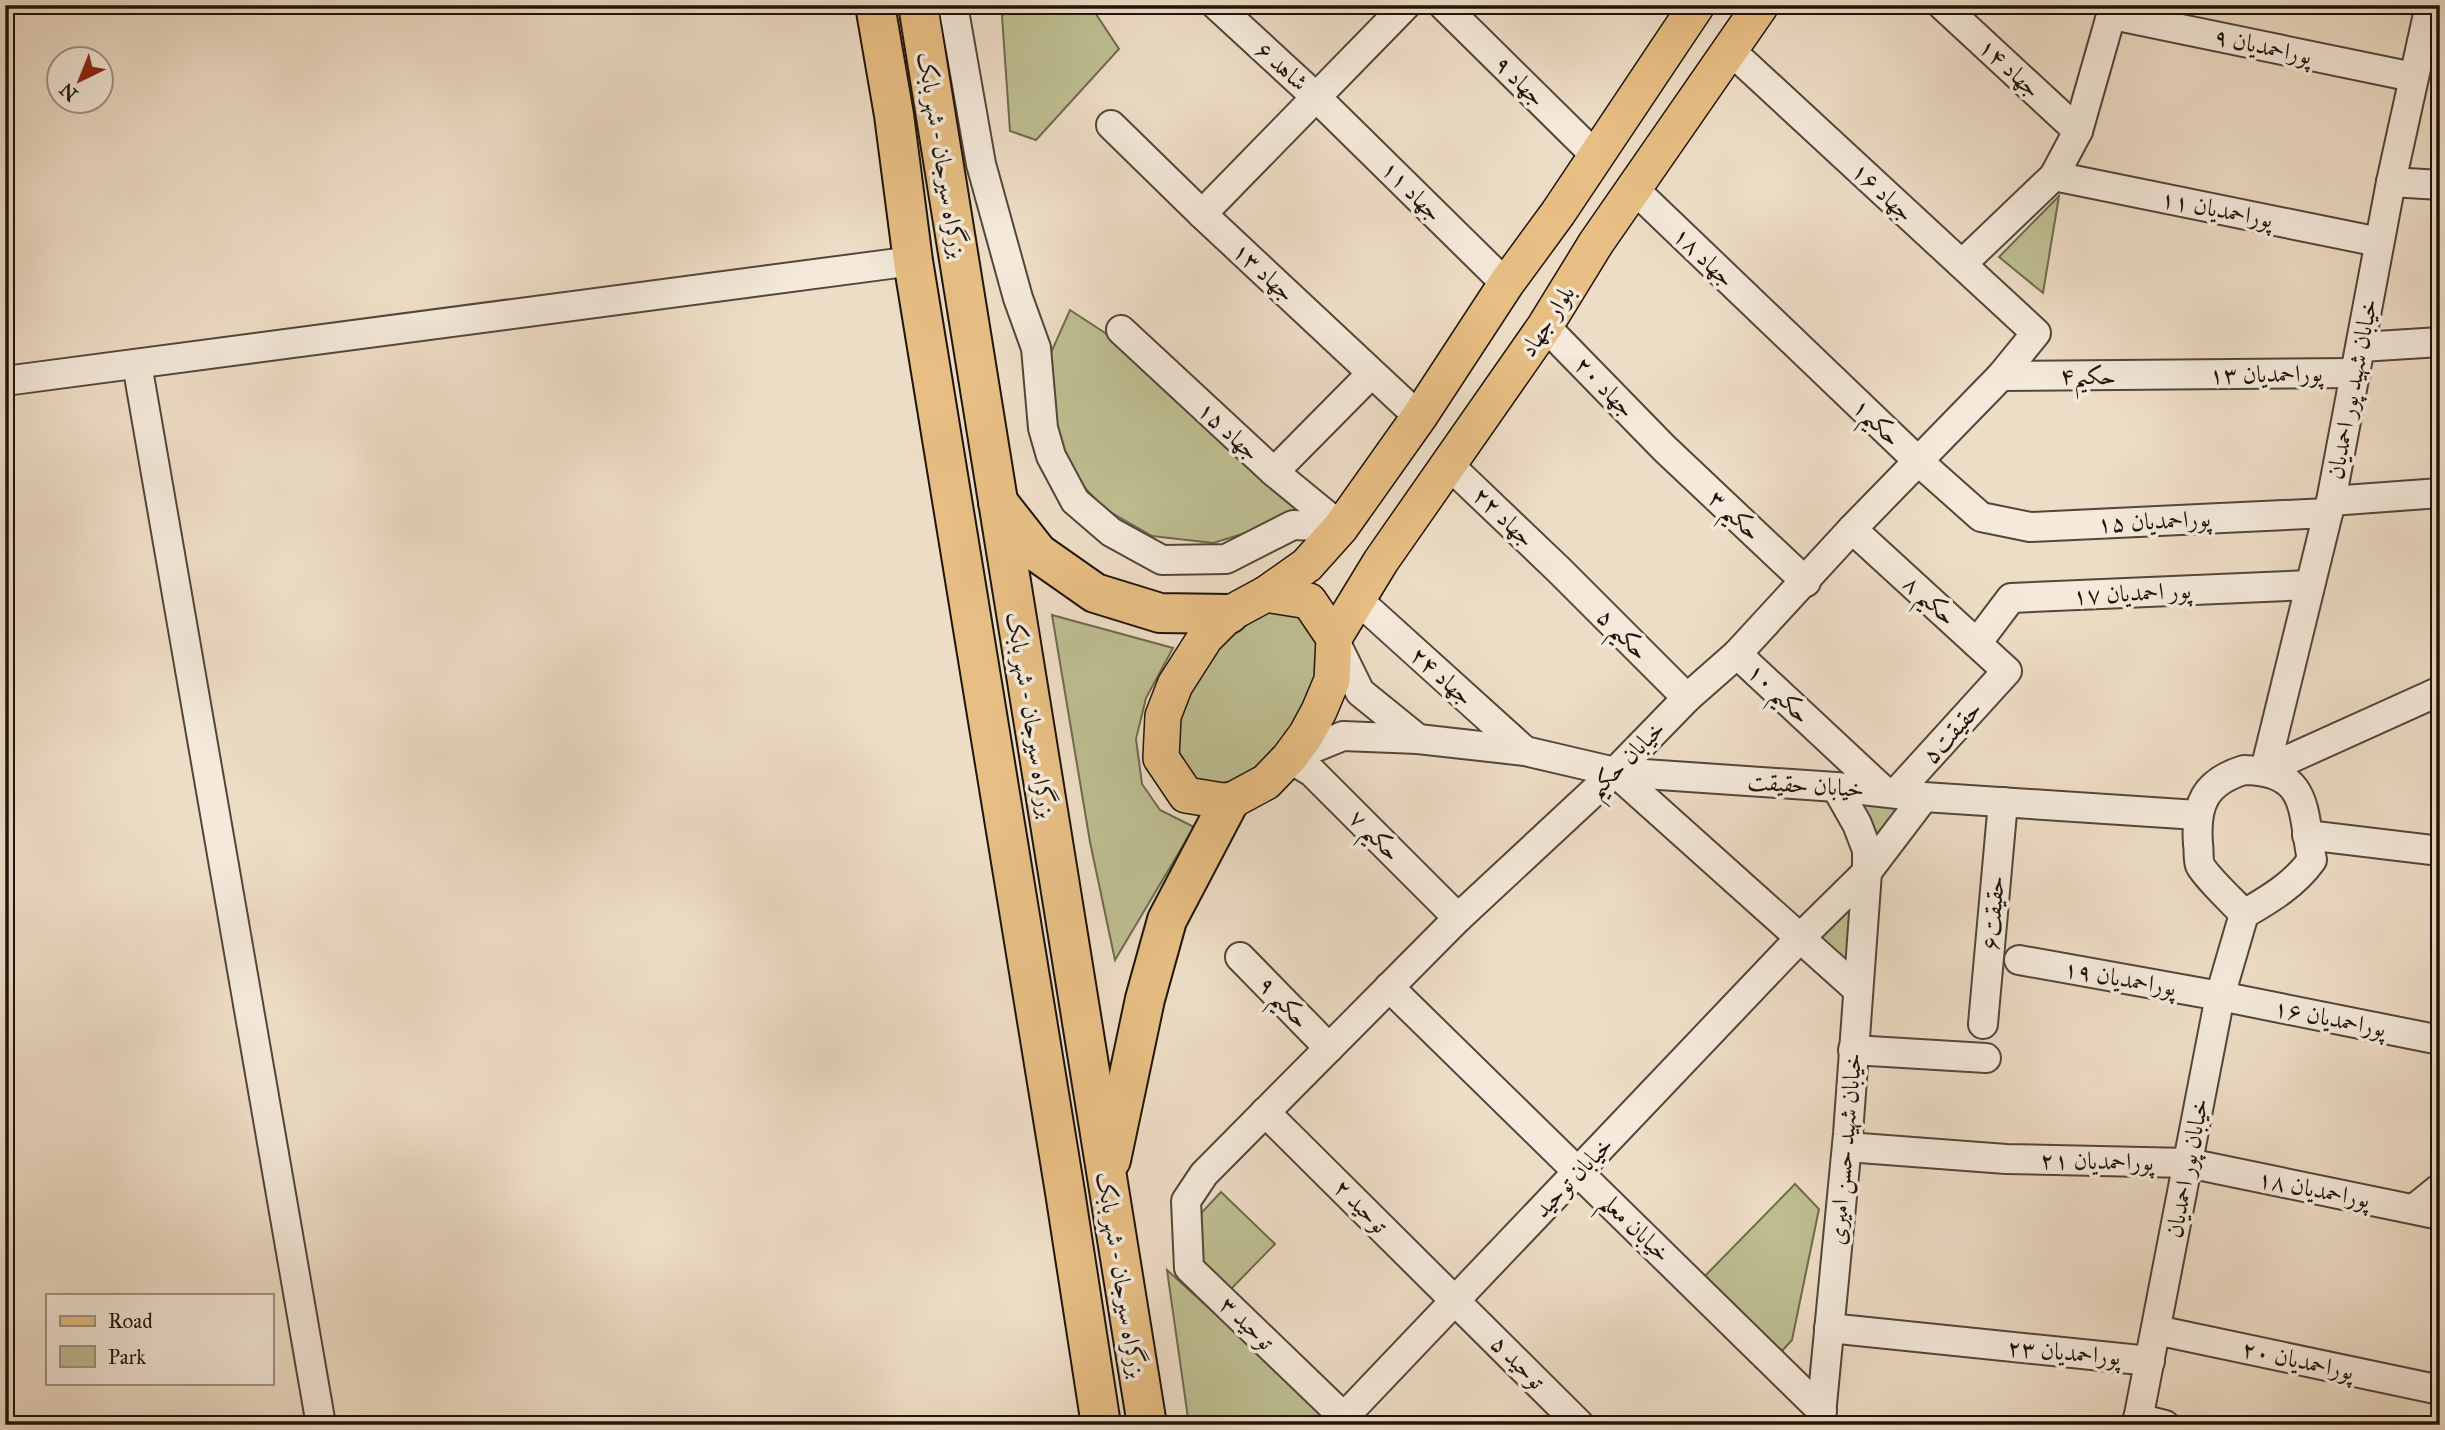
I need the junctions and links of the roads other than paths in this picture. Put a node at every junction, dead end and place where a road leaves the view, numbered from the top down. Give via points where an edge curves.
1 (875, 5) edge
2 (918, 5) edge
3 (953, 5) edge
4 (1216, 5) edge
5 (1406, 5) edge
6 (1443, 5) edge
7 (1761, 5) edge
8 (1942, 5) edge
9 (1692, 7) edge
10 (2433, 9) edge
11 (2113, 10) edge
12 (1730, 50) junction
13 (2413, 77) junction
14 (1317, 98) junction
15 (1111, 125) dead end
16 (2078, 131) junction
17 (1596, 156) junction
18 (2054, 176) junction
19 (2391, 182) junction
20 (2440, 186) edge
21 (1633, 189) junction
22 (1202, 214) junction
23 (2379, 242) junction
24 (913, 261) junction
25 (1962, 264) junction
26 (1506, 284) junction
27 (1775, 325) joint
28 (1545, 326) junction
29 (1121, 330) dead end
30 (2036, 333) joint
31 (2440, 342) edge
32 (2359, 360) junction
33 (137, 364) junction
34 (1371, 374) junction
35 (2001, 376) junction
36 (2175, 376) joint
37 (5, 382) edge
38 (1419, 417) junction
39 (1664, 448) joint
40 (1918, 461) junction
41 (1449, 465) junction
42 (1274, 472) junction
43 (2440, 493) edge
44 (996, 499) junction
45 (2330, 507) junction
46 (1980, 517) joint
47 (1341, 527) junction
48 (1852, 529) junction
49 (1559, 570) joint
50 (1806, 582) junction
51 (2310, 585) junction
52 (1266, 594) junction
53 (1358, 600) junction
54 (1228, 614) junction
55 (1334, 638) junction
56 (1977, 643) junction
57 (1737, 654) junction
58 (2007, 671) joint
59 (2440, 691) edge
60 (1687, 698) junction
61 (1418, 739) junction
62 (1525, 751) junction
63 (1289, 758) junction
64 (2265, 770) junction
65 (1615, 772) junction
66 (1836, 786) junction
67 (1902, 794) junction
68 (1229, 802) junction
69 (2003, 802) junction
70 (2197, 815) junction
71 (2307, 835) junction
72 (2440, 851) edge
73 (1867, 872) junction
74 (2244, 914) junction
75 (1458, 918) junction
76 (1801, 937) junction
77 (1240, 957) dead end
78 (2019, 960) dead end
79 (1389, 987) junction
80 (1857, 989) junction
81 (2220, 996) junction
82 (1983, 1024) dead end
83 (2440, 1040) edge
84 (1329, 1048) junction
85 (1853, 1050) junction
86 (1986, 1058) dead end
87 (1265, 1112) junction
88 (1847, 1147) junction
89 (2188, 1163) junction
90 (1578, 1172) junction
91 (1106, 1183) junction
92 (2440, 1188) edge
93 (1186, 1201) joint
94 (2427, 1212) edge
95 (1456, 1300) junction
96 (1829, 1328) junction
97 (2156, 1330) junction
98 (2150, 1361) junction
99 (2440, 1391) edge
100 (1821, 1418) edge
101 (1348, 1421) edge
102 (2138, 1421) edge
103 (321, 1425) edge
104 (1101, 1425) edge
105 (1147, 1425) edge
106 (1580, 1425) edge
107 (2165, 1425) edge

1 - 24 highway, بزرگراه سیرجان - شهر بابک
2 - 44 highway, بزرگراه سیرجان - شهر بابک
3 - 47 street via 981,164 1036,348 1043,428 1051,456 1075,501 1111,532 1162,560 1226,559 1293,525
4 - 14 street, شاهد ۶
5 - 14 street
6 - 17 street, جهاد ۹
7 - 12 main road, بلوار جهاد
8 - 16 street, جهاد ۱۴
9 - 17 main road
10 - 13 street, خیابان شهید پور احمدیان
11 - 13 street, پوراحمدیان ۹
11 - 16 street
12 - 21 main road, بلوار جهاد
12 - 25 street, جهاد ۱۶
13 - 19 street, خیابان شهید پور احمدیان
14 - 22 street
14 - 26 street, جهاد ۱۱
15 - 22 street, جهاد ۱۳
16 - 18 street
17 - 26 main road
18 - 23 street, پوراحمدیان ۱۱
18 - 25 street
19 - 20 street
19 - 23 street, خیابان شهید پور احمدیان
21 - 27 street, جهاد ۱۸
21 - 28 main road, بلوار جهاد
22 - 34 street, جهاد ۱۳
23 - 32 street, خیابان شهید پور احمدیان
24 - 33 street
24 - 104 highway, بزرگراه سیرجان - شهر بابک
25 - 30 street, جهاد ۱۶
26 - 38 main road
27 - 40 street, حکیم۱
28 - 39 street, جهاد ۲۰
28 - 41 main road, بلوار جهاد
29 - 42 street, جهاد ۱۵
30 - 35 street, خیابان حکیم
31 - 32 street, پوراحمدیان ۱۳
32 - 36 street, پوراحمدیان ۱۳
32 - 45 street, خیابان شهید پور احمدیان
33 - 37 street
33 - 103 street
34 - 38 street, جهاد ۱۳
34 - 42 street
35 - 36 street, حکیم۴
35 - 40 street, خیابان حکیم
38 - 47 main road
39 - 50 street, حکیم ۳
40 - 46 street, حکیم۱
40 - 48 street, خیابان حکیم
41 - 49 street, جهاد ۲۲
41 - 53 main road, بلوار جهاد
42 - 47 street, جهاد ۱۵
43 - 45 street, پوراحمدیان ۱۵
44 - 54 highway via 1038,553 1094,593 1160,613
44 - 91 highway, بزرگراه سیرجان - شهر بابک
45 - 46 street, پوراحمدیان ۱۵ via 2030,527
45 - 51 street, خیابان شهید پور احمدیان
47 - 52 main road via 1307,565
48 - 50 street, خیابان حکیم
48 - 56 street, حکیم ۸
49 - 60 street, حکیم ۵
50 - 57 street, خیابان حکیم
51 - 56 street, پور احمدیان ۱۷ via 2011,598
51 - 64 street, خیابان شهید پور احمدیان
52 - 54 main road
52 - 55 main road via 1309,601
53 - 55 main road, بلوار جهاد
53 - 62 street, جهاد ۲۴
54 - 68 main road via 1205,638 1175,685 1163,716 1161,758 1185,795
55 - 61 street via 1360,692
55 - 63 main road via 1332,680 1319,711
56 - 58 street, حکیم ۸
57 - 60 street, خیابان حکیم
57 - 67 street, حکیم ۱۰ via 1821,732
58 - 67 street, حقیقت۵
59 - 64 street
60 - 65 street, خیابان حکیم
61 - 62 street, خیابان حقیقت
61 - 63 street, خیابان حقیقت via 1343,736
62 - 65 street, خیابان حقیقت
63 - 68 main road via 1266,782
63 - 75 street, حکیم ۷ via 1312,772
64 - 70 street via 2228,775 2203,799
64 - 71 street via 2292,787 2302,801
65 - 66 street, خیابان حقیقت
65 - 75 street, خیابان حکیم
65 - 76 street
66 - 67 street, خیابان حقیقت
66 - 73 street, خیابان شهید حسن امیری via 1866,846
67 - 69 street, خیابان حقیقت
67 - 73 street, حقیقت۵
68 - 91 highway via 1167,920 1145,999
69 - 70 street, خیابان حقیقت
69 - 82 street, حقیقت۶
70 - 74 street via 2200,865
71 - 72 street
71 - 74 street via 2312,860 2301,875
73 - 76 street, خیابان توحید
73 - 80 street, خیابان شهید حسن امیری
74 - 81 street, خیابان پور احمدیان
75 - 79 street, خیابان حکیم
76 - 80 street
76 - 90 street, خیابان توحید
77 - 84 street, حکیم ۹
78 - 81 street, پوراحمدیان ۱۹
79 - 84 street, خیابان حکیم
79 - 90 street, خیابان معلم
80 - 85 street, خیابان شهید حسن امیری
81 - 83 street, پوراحمدیان ۱۶
81 - 89 street, خیابان پور احمدیان
84 - 87 street, خیابان حکیم
85 - 86 street
85 - 88 street, خیابان شهید حسن امیری
87 - 93 street, خیابان حکیم via 1204,1174
87 - 95 street, توحید ۲
88 - 89 street, پوراحمدیان ۲۱ via 2006,1159
88 - 96 street, خیابان شهید حسن امیری
89 - 94 street, پوراحمدیان ۱۸
89 - 97 street, خیابان پور احمدیان
90 - 95 street, خیابان توحید
90 - 100 street, خیابان معلم
91 - 105 highway, بزرگراه سیرجان - شهر بابک
92 - 94 street
93 - 101 street, توحید ۳ via 1189,1268
95 - 101 street, خیابان توحید
95 - 106 street, توحید ۵
96 - 98 street, پوراحمدیان ۲۳
96 - 100 street, خیابان شهید حسن امیری
97 - 98 street, خیابان پور احمدیان
97 - 99 street, پوراحمدیان ۲۰
98 - 102 street, خیابان پور احمدیان
102 - 107 street

